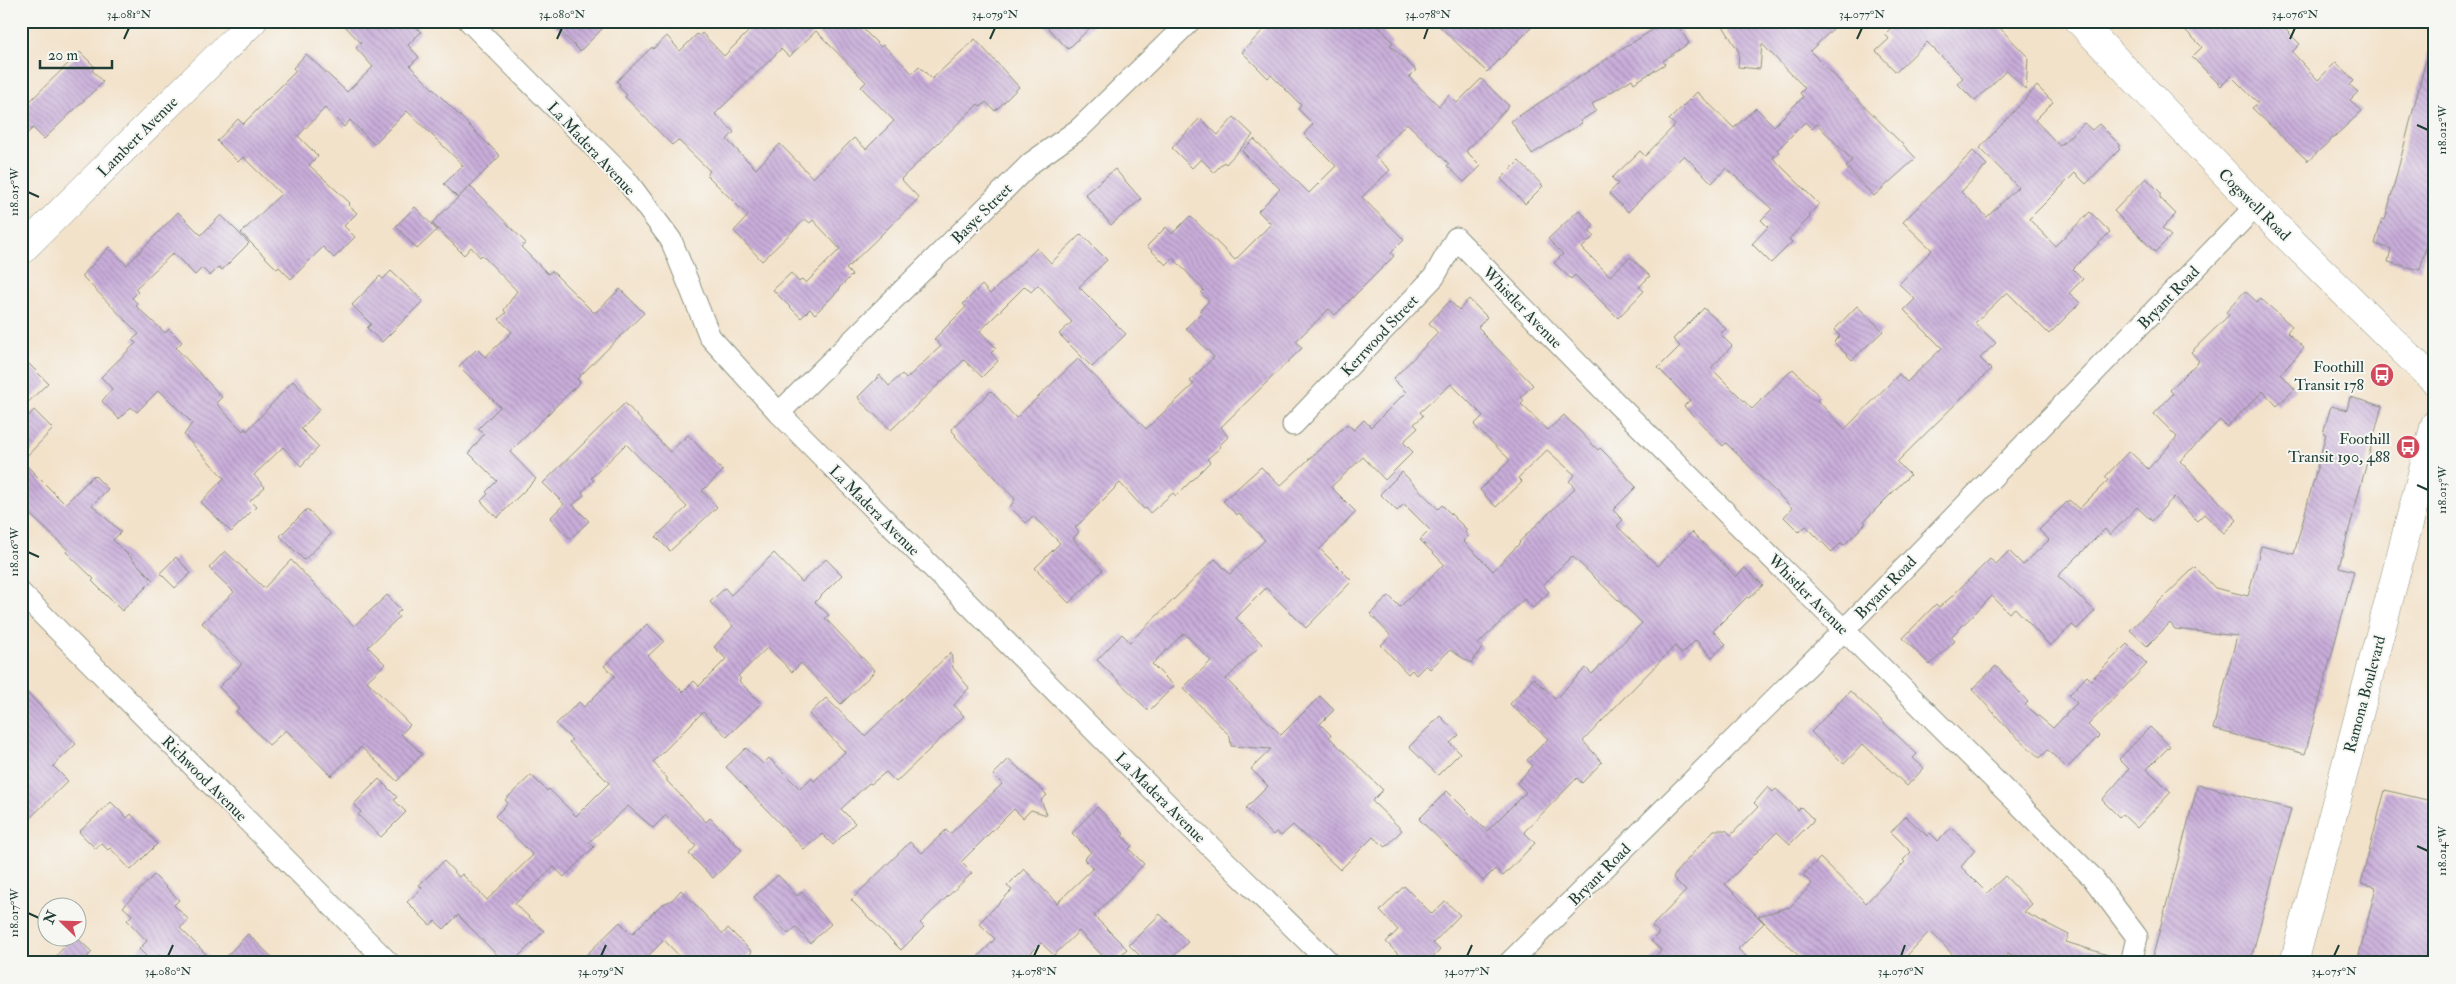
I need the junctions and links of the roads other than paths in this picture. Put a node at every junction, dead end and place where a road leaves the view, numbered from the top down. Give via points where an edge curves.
1 (253, 21) edge
2 (469, 21) edge
3 (1190, 21) edge
4 (2079, 21) edge
5 (2256, 206) junction
6 (1456, 238) joint
7 (21, 251) edge
8 (2435, 382) edge
9 (779, 413) junction
10 (2435, 424) edge
11 (1293, 426) dead end
12 (21, 592) edge
13 (1844, 629) junction
14 (389, 963) edge
15 (1330, 963) edge
16 (1510, 963) edge
17 (2131, 963) edge
18 (2294, 963) edge

1 - 7 street, Lambert Avenue
2 - 9 street, La Madera Avenue via 624,177 671,240 710,337
3 - 9 street, Basye Street via 1079,129 1031,163
4 - 5 street, Cogswell Road
5 - 8 street, Cogswell Road
5 - 13 street, Bryant Road
6 - 11 street, Kerrwood Street via 1434,277
6 - 13 street, Whistler Avenue via 1619,406
9 - 15 street, La Madera Avenue via 1184,821
10 - 18 street, Ramona Boulevard
12 - 14 street, Richwood Avenue
13 - 16 street, Bryant Road
13 - 17 street, Whistler Avenue via 2092,877 2137,937

